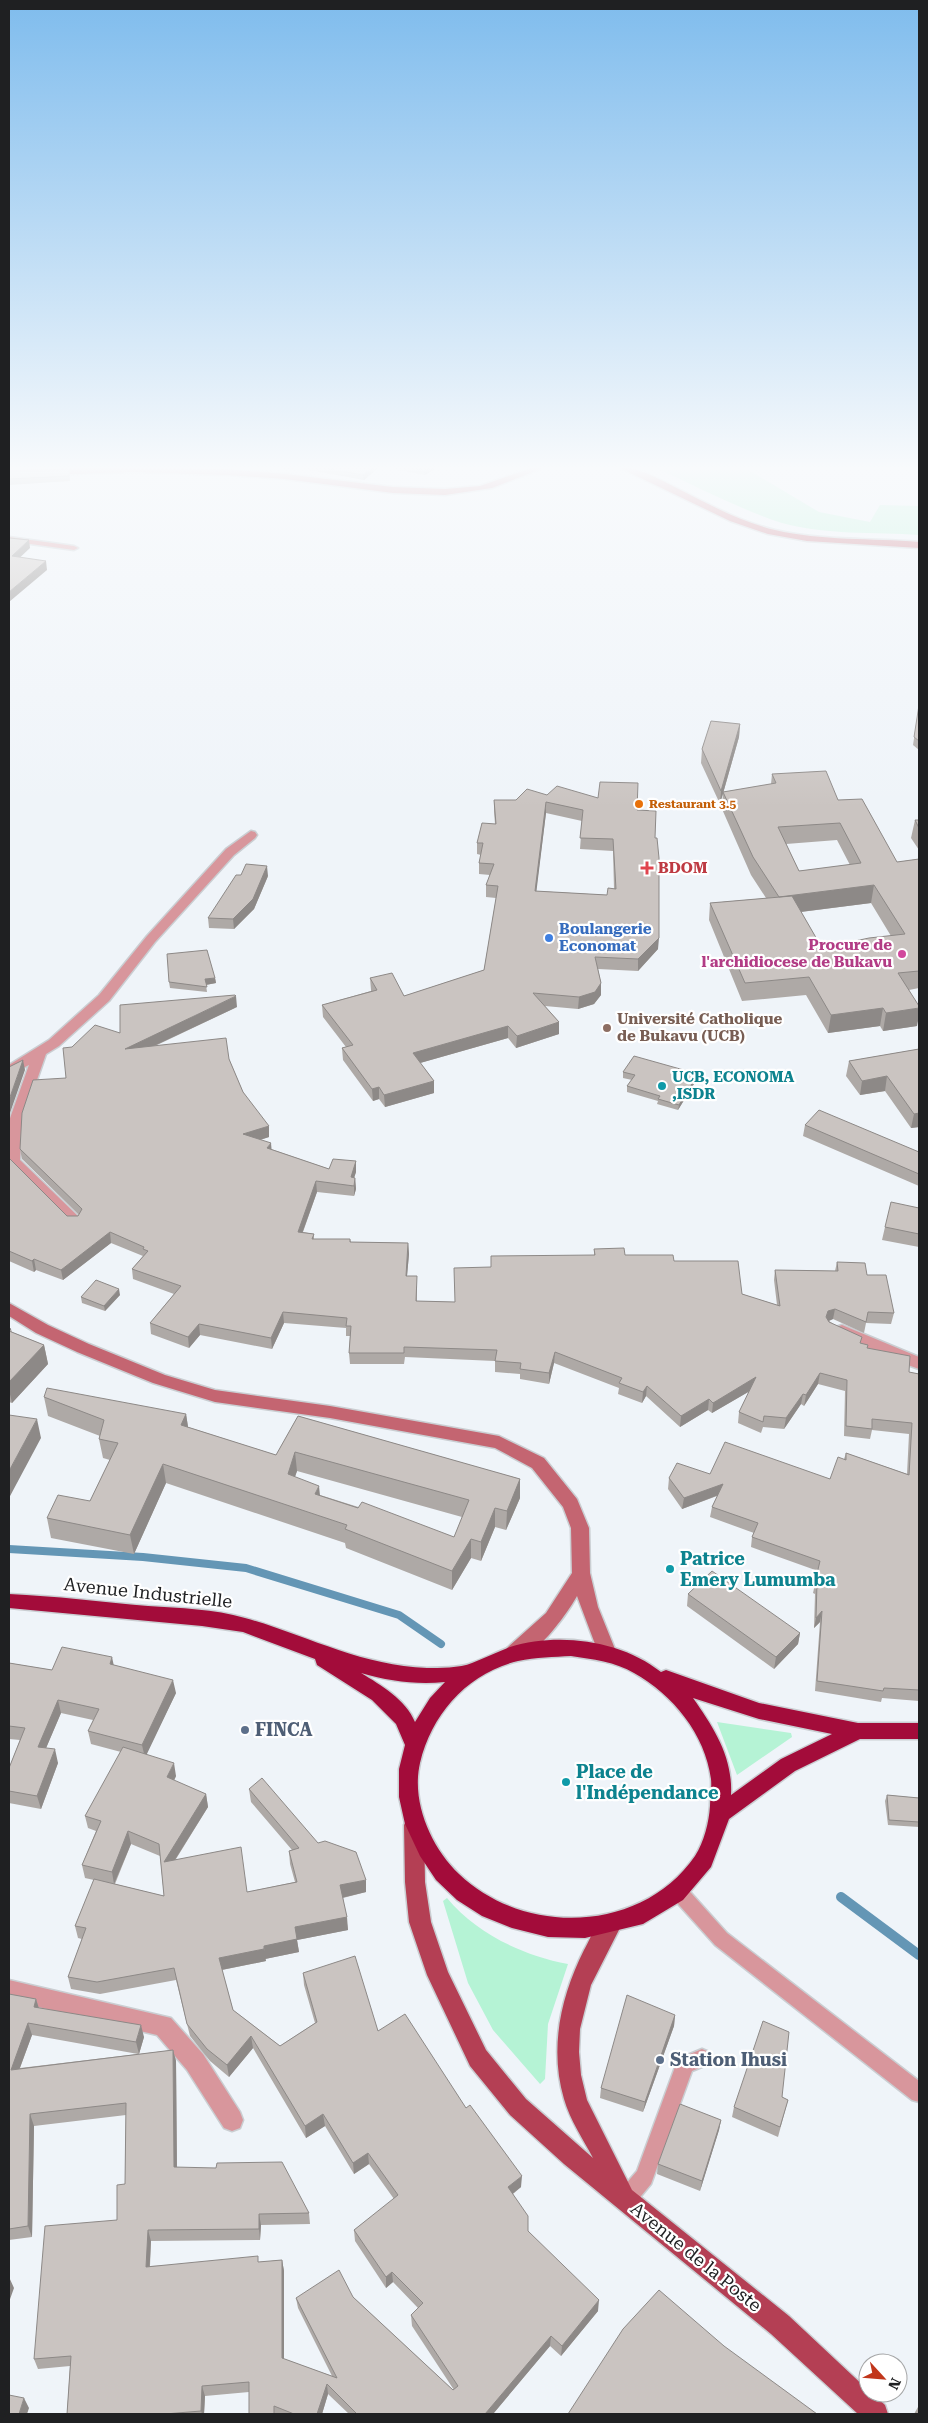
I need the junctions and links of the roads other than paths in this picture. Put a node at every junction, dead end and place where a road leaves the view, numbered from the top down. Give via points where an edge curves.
1 (251, 835) dead end
2 (40, 1052) junction
3 (9, 1071) edge
4 (75, 1221) edge
5 (9, 1309) edge
6 (834, 1327) edge
7 (919, 1363) edge
8 (581, 1574) junction
9 (9, 1601) edge
10 (308, 1649) junction
11 (513, 1654) junction
12 (608, 1654) junction
13 (642, 1667) junction
14 (472, 1672) junction
15 (858, 1731) junction
16 (919, 1731) edge
17 (414, 1744) junction
18 (722, 1813) junction
19 (414, 1823) junction
20 (677, 1890) junction
21 (611, 1924) junction
22 (9, 1990) edge
23 (702, 2058) dead end
24 (919, 2093) edge
25 (232, 2120) dead end
26 (625, 2200) junction
27 (876, 2414) edge

1 - 2 street via 230,852 151,939 104,998 81,1021
2 - 3 street
2 - 4 street via 16,1123 13,1161
5 - 8 street via 42,1329 84,1348 160,1379 215,1396 330,1412 499,1442 538,1463 571,1504 580,1528
6 - 7 street
8 - 11 street via 565,1602 540,1634
8 - 12 street via 588,1607
9 - 10 highway, Avenue Industrielle via 202,1618 244,1625
10 - 14 highway, Avenue Industrielle via 386,1672 428,1676
10 - 17 highway, Avenue Industrielle via 380,1694 404,1719
11 - 12 highway via 571,1648
11 - 14 highway
12 - 13 highway
13 - 15 highway via 700,1692 759,1711
13 - 18 highway via 670,1686 702,1722 720,1766
14 - 17 highway via 436,1703
15 - 16 highway
15 - 18 highway via 788,1765
17 - 19 highway via 407,1783
18 - 20 highway via 707,1855
19 - 21 highway via 434,1863 450,1881 489,1909 544,1926 586,1928
19 - 26 main road via 415,1882 420,1922 438,1975 478,2058 518,2107
20 - 21 highway via 643,1912
20 - 24 lane via 721,1939
21 - 26 main road, Avenue de la Poste via 592,1955 579,1986 569,2026 567,2063 575,2098
22 - 25 street via 163,2026 195,2062
23 - 26 lane via 685,2065 644,2177
26 - 27 main road, Avenue de la Poste via 780,2324

